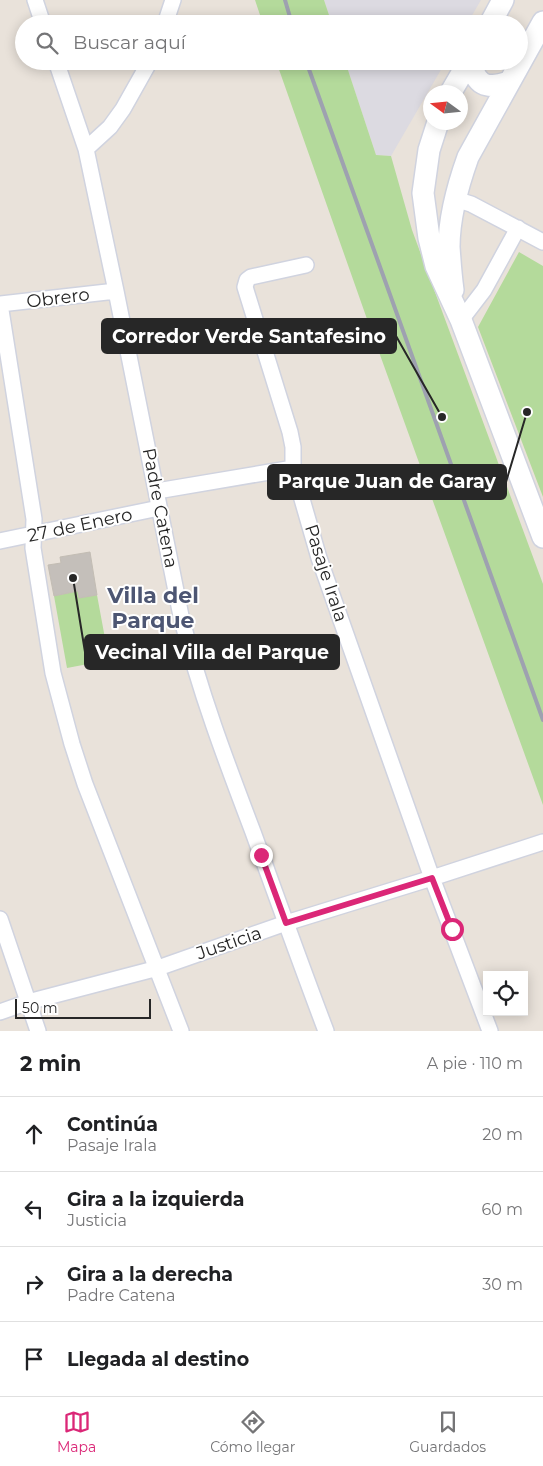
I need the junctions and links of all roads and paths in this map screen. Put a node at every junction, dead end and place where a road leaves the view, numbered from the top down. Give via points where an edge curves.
1 (35, 0) edge
2 (173, 0) edge
3 (503, 0) edge
4 (40, 15) edge
5 (168, 15) edge
6 (495, 15) edge
7 (543, 22) edge
8 (528, 48) edge
9 (59, 70) edge
10 (146, 70) edge
11 (464, 70) edge
12 (472, 70) edge
13 (516, 70) edge
14 (509, 82) junction
15 (455, 85) edge
16 (435, 130) edge
17 (86, 149) junction
18 (455, 200) junction
19 (518, 228) junction
20 (543, 242) edge
21 (306, 265) dead end
22 (116, 291) junction
23 (0, 304) edge
24 (457, 311) junction
25 (293, 468) junction
26 (156, 491) junction
27 (159, 508) junction
28 (34, 534) junction
29 (543, 537) edge
30 (0, 541) edge
31 (543, 842) edge
32 (432, 878) junction
33 (0, 919) edge
34 (286, 923) junction
35 (158, 968) junction
36 (28, 1002) junction
37 (0, 1012) edge
38 (38, 1031) edge
39 (181, 1031) edge
40 (326, 1031) edge
41 (490, 1031) edge

1 - 4 street
2 - 5 street
3 - 6 street
7 - 8 street
9 - 17 street, Padre Catena
10 - 17 street via 123,109
11 - 15 street
12 - 14 street via 483,84 498,86
13 - 14 street
14 - 18 street via 468,157
16 - 24 street via 423,193 425,218 436,266
17 - 22 street, Padre Catena
18 - 19 street
18 - 24 street via 449,245
19 - 20 street
19 - 24 street via 484,290
21 - 25 street, Pasaje Irala via 251,277 245,287 290,432
22 - 23 street, Obrero
22 - 26 street, Padre Catena
23 - 28 street
24 - 29 street
25 - 26 street
25 - 32 street, Pasaje Irala via 319,558
26 - 27 street, Padre Catena
27 - 28 street, 27 de Enero
27 - 34 street, Padre Catena via 192,659
28 - 30 street, 27 de Enero
28 - 35 street via 33,548 53,673 67,727 85,784
31 - 32 street, Justicia
32 - 34 street, Justicia
32 - 41 street, Pasaje Irala
33 - 36 street
34 - 35 street, Justicia
34 - 40 street, Padre Catena
35 - 36 street, Justicia
35 - 39 street
36 - 37 street, Justicia
36 - 38 street

